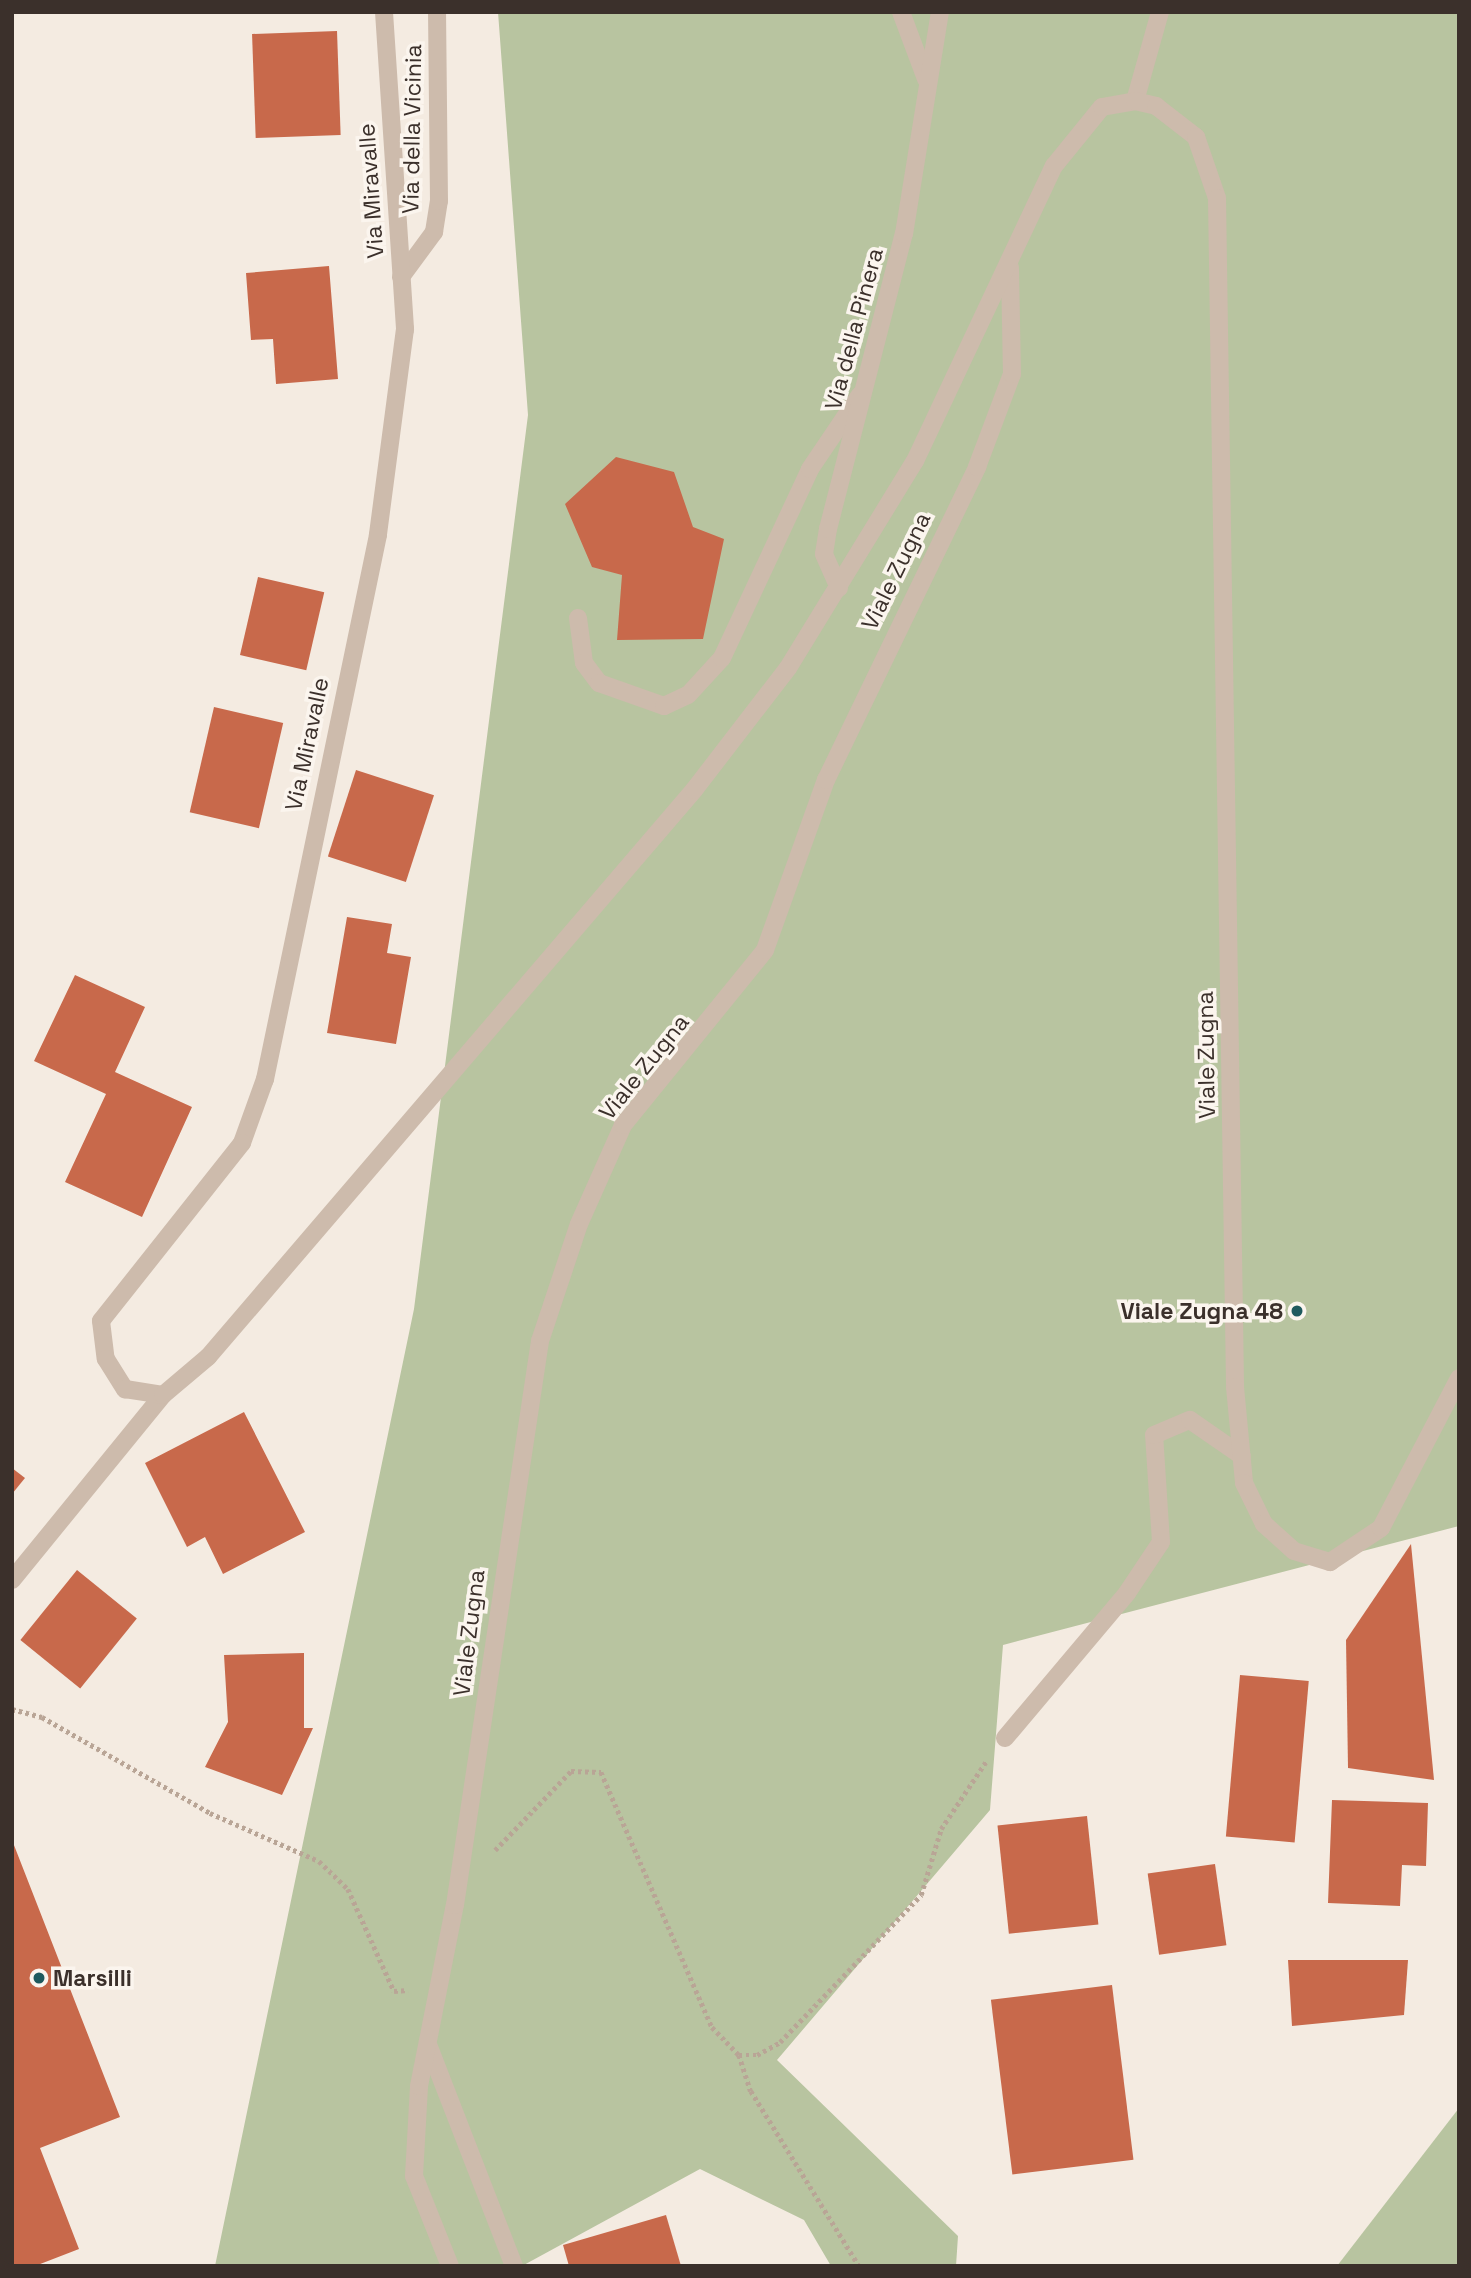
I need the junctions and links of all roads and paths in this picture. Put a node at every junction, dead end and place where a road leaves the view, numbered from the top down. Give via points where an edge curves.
1 (384, 12) edge
2 (438, 12) edge
3 (901, 12) edge
4 (940, 12) edge
5 (1160, 12) edge
6 (926, 79) junction
7 (1135, 101) junction
8 (1010, 267) junction
9 (401, 276) junction
10 (860, 395) junction
11 (839, 587) junction
12 (578, 618) dead end
13 (1459, 1378) edge
14 (163, 1395) junction
15 (1242, 1456) junction
16 (12, 1580) edge
17 (12, 1709) edge
18 (1005, 1738) joint
19 (491, 1856) dead end
20 (394, 1991) dead end
21 (428, 2044) junction
22 (739, 2054) junction
23 (450, 2266) edge
24 (514, 2266) edge
25 (859, 2266) edge

1 - 9 street, Via Miravalle
2 - 9 street, Via della Vicinia via 439,201 434,232
3 - 6 street
4 - 6 street
5 - 7 street
6 - 10 street, Via della Pinera via 905,234
7 - 8 street, Viale Zugna via 1102,107 1054,166
7 - 15 street, Viale Zugna via 1156,106 1196,137 1217,198 1236,1387
8 - 11 street, Viale Zugna via 915,461
8 - 21 street, Viale Zugna via 1012,374 977,467 825,780 765,950 623,1125 540,1341 504,1554 478,1756
9 - 14 street, Via Miravalle via 405,329 378,535 265,1079 242,1143 101,1321 106,1359 125,1389
10 - 11 street, Via della Pinera via 824,554
10 - 12 street via 810,469 723,657 688,695 664,706 599,683 584,663
11 - 14 street, Viale Zugna via 788,668 577,931 208,1357
13 - 15 street, Viale Zugna via 1381,1528 1330,1562 1294,1551 1264,1524 1244,1483
14 - 16 street, Viale Zugna
15 - 18 street via 1190,1420 1154,1435 1161,1542 1127,1592
17 - 20 path via 42,1717 210,1813 319,1861 348,1889
18 - 22 path via 941,1829 921,1895 780,2042 757,2055
19 - 22 path via 571,1771 601,1772 712,2027
21 - 23 street, Viale Zugna via 414,2176
21 - 24 street
22 - 25 path via 751,2091

